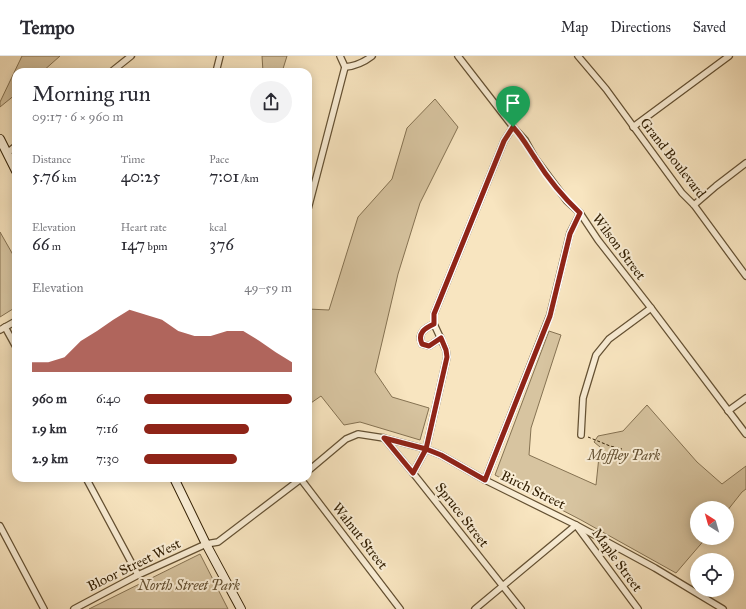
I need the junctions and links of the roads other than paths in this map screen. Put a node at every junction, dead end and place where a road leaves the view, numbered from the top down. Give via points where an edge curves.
1 (131, 56) edge
2 (220, 56) edge
3 (340, 56) edge
4 (372, 56) edge
5 (458, 56) edge
6 (579, 56) edge
7 (729, 56) edge
8 (345, 67) junction
9 (116, 68) edge
10 (217, 68) edge
11 (513, 127) junction
12 (633, 127) junction
13 (0, 139) edge
14 (12, 149) edge
15 (7, 153) junction
16 (12, 163) edge
17 (746, 163) edge
18 (312, 194) edge
19 (694, 204) junction
20 (580, 213) junction
21 (746, 276) edge
22 (651, 308) junction
23 (12, 323) edge
24 (434, 324) junction
25 (3, 328) edge
26 (441, 338) junction
27 (12, 341) edge
28 (746, 398) edge
29 (728, 411) junction
30 (746, 434) edge
31 (581, 435) road end
32 (384, 438) junction
33 (426, 449) junction
34 (312, 468) edge
35 (413, 473) junction
36 (485, 480) junction
37 (88, 482) edge
38 (176, 482) edge
39 (296, 482) edge
40 (304, 482) edge
41 (576, 525) junction
42 (0, 526) edge
43 (206, 544) junction
44 (138, 576) junction
45 (503, 586) junction
46 (44, 609) edge
47 (74, 609) edge
48 (241, 609) edge
49 (400, 609) edge
50 (475, 609) edge
51 (521, 609) edge
52 (638, 609) edge
53 (723, 609) edge

1 - 9 street
2 - 10 street
3 - 8 street
4 - 8 street via 355,66
5 - 11 street, Wilson Street
6 - 12 street, Grand Boulevard
7 - 12 street
8 - 18 street
11 - 20 street, Wilson Street via 525,140 567,201
11 - 24 street via 504,141 434,314
12 - 19 street, Grand Boulevard
13 - 15 main road
14 - 15 street
15 - 16 main road
17 - 19 street
19 - 21 street, Grand Boulevard
20 - 22 street, Wilson Street
20 - 36 street via 570,234 550,316
22 - 29 street, Wilson Street
22 - 31 street via 609,339 596,356 583,398
23 - 25 street
24 - 26 street
24 - 26 street via 421,333 422,344 429,346
25 - 27 street
26 - 33 street via 447,357
28 - 29 street
29 - 30 street, Wilson Street
32 - 33 street, Birch Street
32 - 34 street, Birch Street via 358,434 346,439
32 - 35 street, Spruce Street
33 - 35 street
33 - 36 street, Birch Street
35 - 45 street, Spruce Street
36 - 41 street, Birch Street
37 - 44 street
38 - 43 main road
39 - 43 street via 218,542
40 - 49 street, Walnut Street
41 - 45 street
41 - 52 street, Maple Street
41 - 53 street, Birch Street
42 - 46 street
43 - 44 street, Bloor Street West
43 - 48 main road
44 - 47 street, Bloor Street West
45 - 50 street
45 - 51 street, Spruce Street

